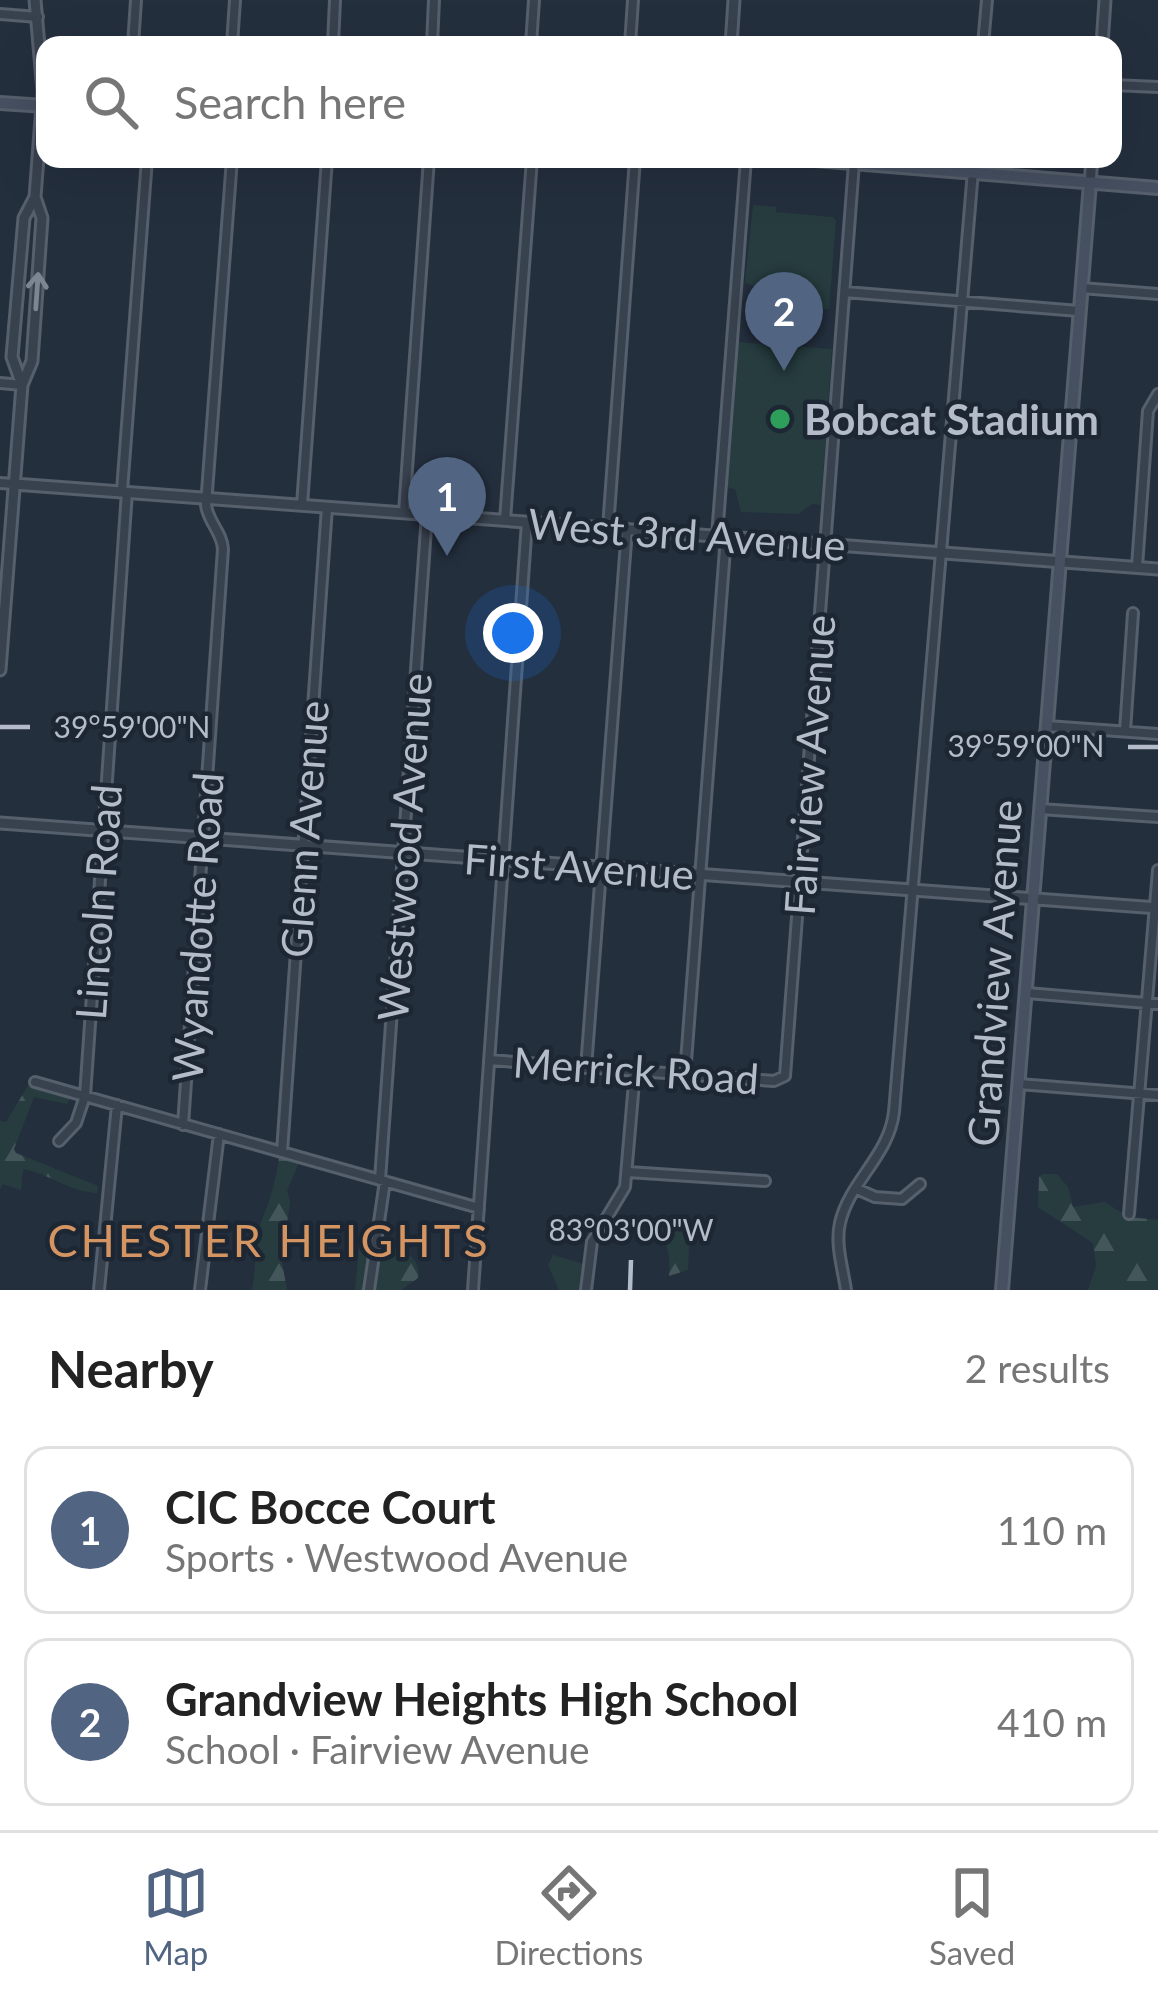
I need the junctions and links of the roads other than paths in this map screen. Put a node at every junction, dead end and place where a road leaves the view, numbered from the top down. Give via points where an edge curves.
1 (35, 0) edge
2 (136, 0) edge
3 (235, 0) edge
4 (335, 0) edge
5 (434, 0) edge
6 (534, 0) edge
7 (633, 0) edge
8 (734, 0) edge
9 (987, 0) edge
10 (1106, 0) edge
11 (0, 14) edge
12 (38, 17) junction
13 (39, 36) edge
14 (134, 36) edge
15 (233, 36) edge
16 (333, 36) edge
17 (432, 36) edge
18 (532, 36) edge
19 (631, 36) edge
20 (732, 36) edge
21 (984, 36) edge
22 (1103, 36) edge
23 (1122, 85) edge
24 (1158, 87) edge
25 (0, 103) edge
26 (36, 106) edge
27 (38, 168) edge
28 (146, 168) edge
29 (231, 168) edge
30 (325, 168) edge
31 (428, 168) edge
32 (531, 168) edge
33 (634, 168) edge
34 (745, 168) edge
35 (854, 168) edge
36 (913, 168) edge
37 (973, 168) edge
38 (1091, 168) edge
39 (972, 173) junction
40 (1090, 183) junction
41 (1158, 188) edge
42 (35, 197) junction
43 (1081, 288) junction
44 (845, 292) junction
45 (1158, 294) edge
46 (961, 302) junction
47 (1079, 311) junction
48 (0, 383) edge
49 (22, 385) junction
50 (1158, 394) edge
51 (0, 483) edge
52 (14, 484) junction
53 (124, 492) junction
54 (207, 498) junction
55 (302, 505) junction
56 (327, 507) junction
57 (404, 512) junction
58 (427, 514) junction
59 (505, 520) junction
60 (527, 522) junction
61 (608, 528) junction
62 (626, 529) junction
63 (721, 536) junction
64 (826, 544) junction
65 (940, 552) junction
66 (1059, 561) junction
67 (1137, 567) junction
68 (1158, 569) edge
69 (1133, 613) dead end
70 (0, 670) edge
71 (1047, 725) junction
72 (1125, 731) junction
73 (1158, 734) edge
74 (1040, 808) junction
75 (1158, 817) edge
76 (0, 823) edge
77 (103, 831) junction
78 (203, 838) junction
79 (303, 845) junction
80 (403, 853) junction
81 (503, 860) junction
82 (601, 867) junction
83 (1158, 870) edge
84 (700, 874) junction
85 (800, 882) junction
86 (913, 890) junction
87 (1033, 899) junction
88 (1156, 908) edge
89 (1027, 992) junction
90 (1147, 1003) junction
91 (1158, 1004) edge
92 (489, 1060) junction
93 (586, 1068) junction
94 (635, 1071) junction
95 (685, 1075) junction
96 (783, 1079) joint
97 (34, 1082) dead end
98 (1019, 1084) junction
99 (1139, 1094) junction
100 (1158, 1095) edge
101 (85, 1096) junction
102 (117, 1105) junction
103 (183, 1124) junction
104 (219, 1135) junction
105 (58, 1142) dead end
106 (282, 1152) junction
107 (628, 1172) junction
108 (382, 1181) junction
109 (765, 1181) dead end
110 (920, 1184) dead end
111 (857, 1189) junction
112 (479, 1208) junction
113 (1129, 1214) dead end
114 (100, 1290) edge
115 (200, 1290) edge
116 (369, 1290) edge
117 (473, 1290) edge
118 (586, 1290) edge
119 (846, 1290) edge
120 (1002, 1290) edge

1 - 12 street
2 - 14 street
3 - 15 street
4 - 16 street
5 - 17 street
6 - 18 street
7 - 19 street
8 - 20 street
9 - 21 street
10 - 22 street
11 - 12 street
12 - 13 street
23 - 24 street
25 - 26 main road
27 - 42 street
28 - 53 street, Lincoln Road
29 - 54 street, Wyandotte Road
30 - 55 street
31 - 57 street
32 - 59 street
33 - 61 street
34 - 63 street
35 - 44 street, Fairview Avenue
36 - 39 main road
37 - 39 street
38 - 40 street, Grandview Avenue
39 - 40 main road
39 - 46 street
40 - 41 main road
40 - 43 main road, Grandview Avenue
49 -> 42 street via 32,361 42,218
42 - 49 street via 24,218 12,357
43 - 45 street
43 - 47 main road, Grandview Avenue
44 - 46 street
44 - 64 street, Fairview Avenue
46 - 47 street
46 - 65 street
47 - 66 main road, Grandview Avenue
48 - 49 street
49 - 52 street
50 - 67 street via 1148,411
51 - 52 street, West 3rd Avenue
52 - 53 street, West 3rd Avenue
52 - 70 street
53 - 54 street, West 3rd Avenue
53 - 77 street, Lincoln Road
54 - 55 street, West 3rd Avenue
54 - 78 street, Wyandotte Road via 223,549
55 - 56 street, West 3rd Avenue
56 - 57 street, West 3rd Avenue
56 - 79 street, Glenn Avenue
57 - 58 street, West 3rd Avenue
58 - 59 street, West 3rd Avenue
58 - 80 street, Westwood Avenue
59 - 60 street, West 3rd Avenue
60 - 61 street, West 3rd Avenue
60 - 81 street
61 - 62 street, West 3rd Avenue
62 - 63 street, West 3rd Avenue
62 - 82 street
63 - 64 street, West 3rd Avenue
63 - 84 street
64 - 65 street, West 3rd Avenue
64 - 85 street, Fairview Avenue
65 - 66 street, West 3rd Avenue
65 - 86 street
66 - 67 street, West 3rd Avenue
66 - 71 main road, Grandview Avenue
67 - 68 street, West 3rd Avenue
69 - 72 street
71 - 72 street
71 - 74 main road, Grandview Avenue
72 - 73 street
74 - 75 street
74 - 87 main road, Grandview Avenue
76 - 77 street, First Avenue
77 - 78 street, First Avenue
77 - 101 street, Lincoln Road
78 - 79 street, First Avenue
78 - 103 street, Wyandotte Road
79 - 80 street, First Avenue
79 - 106 street, Glenn Avenue
80 - 81 street, First Avenue
80 - 108 street, Westwood Avenue
81 - 82 street, First Avenue
81 - 92 street
82 - 84 street, First Avenue
82 - 93 street
83 - 88 street
84 - 85 street, First Avenue
84 - 95 street
85 - 86 street, First Avenue
85 - 96 street, Fairview Avenue
86 - 87 street, First Avenue
86 - 111 street via 892,1126
87 - 88 street, First Avenue
87 - 89 main road, Grandview Avenue
88 - 90 street
89 - 90 street
89 - 98 main road, Grandview Avenue
90 - 91 street
90 - 99 street
92 - 93 street, Merrick Road
92 - 112 street
93 - 94 street, Merrick Road
94 - 95 street, Merrick Road
94 - 107 street
95 - 96 street, Merrick Road
97 - 101 street
98 - 99 street
98 - 120 main road, Grandview Avenue
99 - 100 street
99 - 113 street
101 - 102 street
101 - 105 street via 76,1124
102 - 103 street
102 - 114 street
103 - 104 street
104 - 106 street
104 - 115 street, Wyandotte Road
106 - 108 street
107 - 109 street
107 - 118 street via 592,1242
108 - 112 street
108 - 116 street, Westwood Avenue
110 - 111 street via 902,1198
111 - 119 street via 838,1231
112 - 117 street

